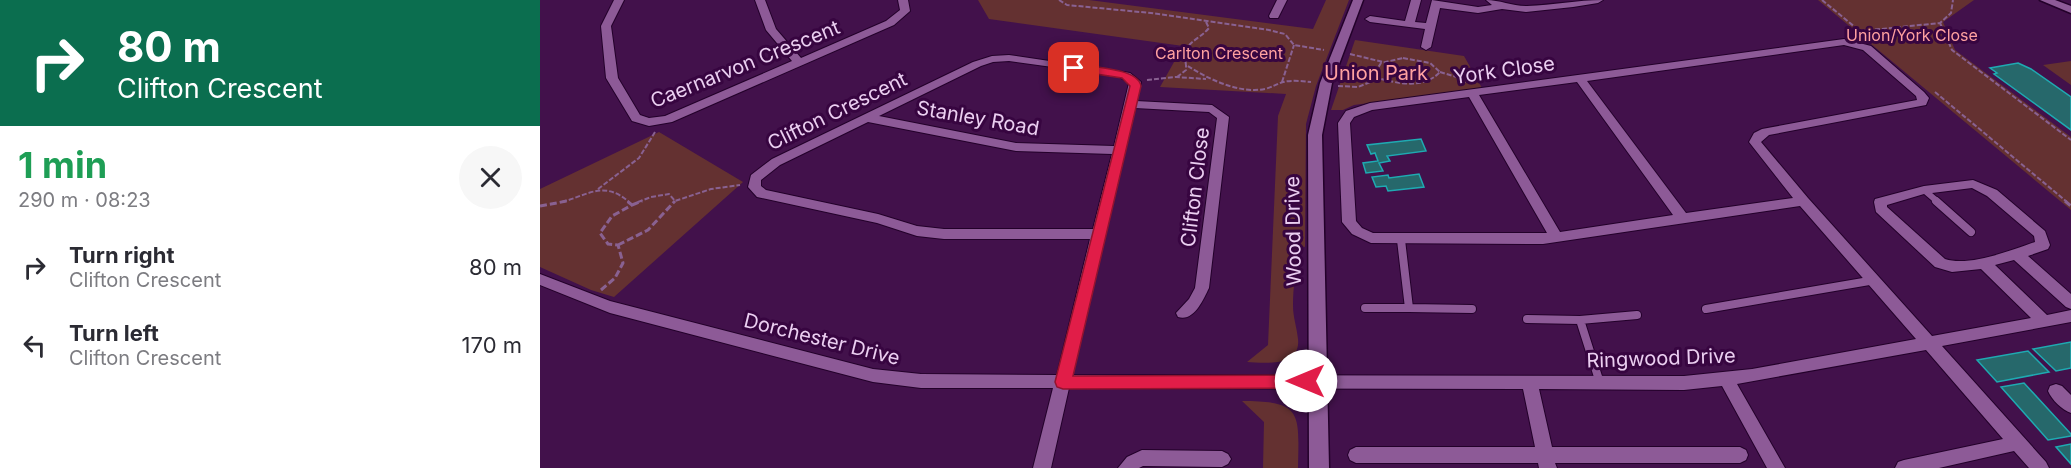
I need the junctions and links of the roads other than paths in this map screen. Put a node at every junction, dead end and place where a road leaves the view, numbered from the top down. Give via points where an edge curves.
1 (619, 0) edge
2 (760, 0) edge
3 (903, 0) edge
4 (1282, 0) edge
5 (1358, 0) edge
6 (1416, 0) edge
7 (1598, 0) edge
8 (2044, 0) edge
9 (1436, 3) edge
10 (1494, 3) edge
11 (2071, 10) edge
12 (1274, 16) dead end
13 (1370, 19) dead end
14 (1409, 24) junction
15 (1431, 27) junction
16 (1426, 47) dead end
17 (799, 62) junction
18 (1580, 79) junction
19 (1473, 94) junction
20 (1131, 104) junction
21 (868, 118) junction
22 (1119, 150) junction
23 (1924, 190) junction
24 (1803, 201) junction
25 (1682, 218) junction
26 (1971, 232) dead end
27 (1098, 234) junction
28 (1556, 237) junction
29 (1401, 240) junction
30 (2017, 254) junction
31 (1984, 263) junction
32 (540, 279) edge
33 (1875, 280) junction
34 (2071, 303) edge
35 (1365, 308) dead end
36 (1409, 308) junction
37 (1472, 309) dead end
38 (1706, 309) dead end
39 (1183, 313) dead end
40 (1637, 315) dead end
41 (2071, 316) edge
42 (1527, 319) dead end
43 (1580, 320) junction
44 (2044, 321) junction
45 (1930, 342) junction
46 (1726, 379) junction
47 (1318, 381) junction
48 (1063, 382) junction
49 (1529, 382) junction
50 (1600, 383) junction
51 (2056, 391) dead end
52 (2071, 406) edge
53 (2018, 443) junction
54 (1356, 455) dead end
55 (1740, 455) dead end
56 (1222, 459) dead end
57 (1546, 462) edge
58 (1042, 468) edge
59 (1127, 468) edge
60 (1319, 468) edge
61 (1776, 468) edge
62 (1904, 468) edge
63 (2040, 468) edge

1 - 17 street, Caernarvon Crescent via 606,26 612,78 636,118 643,122 658,122
2 - 17 street via 771,30
3 - 17 street, Caernarvon Crescent via 905,11 896,20
4 - 12 street
5 - 47 street, Wood Drive via 1325,87 1316,123
6 - 14 street
7 - 10 street via 1524,9
8 - 11 street
9 - 10 street via 1478,10
9 - 15 street
13 - 14 street
14 - 15 street
15 - 16 street
18 - 19 street, York Close
18 - 24 street, York Close via 1844,42 1867,48 1924,101 1916,106 1761,133 1756,139 1757,146
18 - 25 street
19 - 28 street
19 - 29 street, York Close via 1370,107 1346,118 1350,222 1371,238
20 - 21 street, Clifton Crescent via 1135,82 1126,75 1009,58 977,64
20 - 22 street
20 - 39 street, Clifton Close via 1212,109 1223,117 1202,288
21 - 22 street, Stanley Road via 1016,147
21 - 27 street, Clifton Crescent via 771,165 758,175 754,183 757,192 917,231
22 - 27 street
23 - 26 lane
23 - 30 street via 1964,183 1992,193 2043,238 2043,245
23 - 31 street via 1883,200 1879,206 1943,265
24 - 25 street, York Close
24 - 33 street
25 - 28 street, York Close
27 - 48 street
28 - 29 street, York Close
29 - 36 lane
30 - 31 street
30 - 34 street
31 - 44 street
32 - 48 street, Dorchester Drive via 621,309 873,375 921,381
33 - 38 lane
33 - 45 street
35 - 36 lane
36 - 37 lane
40 - 43 lane
41 - 44 street, Ringwood Drive
42 - 43 lane
43 - 50 lane
44 - 45 street, Ringwood Drive
45 - 46 street, Ringwood Drive
45 - 53 street
46 - 50 street, Ringwood Drive
46 - 61 street
47 - 48 street, Dorchester Drive
47 - 49 street, Ringwood Drive
47 - 60 street, Wood Drive
48 - 58 street
49 - 50 street, Ringwood Drive
49 - 57 street
51 - 52 street
53 - 62 street
53 - 63 street
54 - 57 street
55 - 57 street
56 - 59 street via 1142,458

